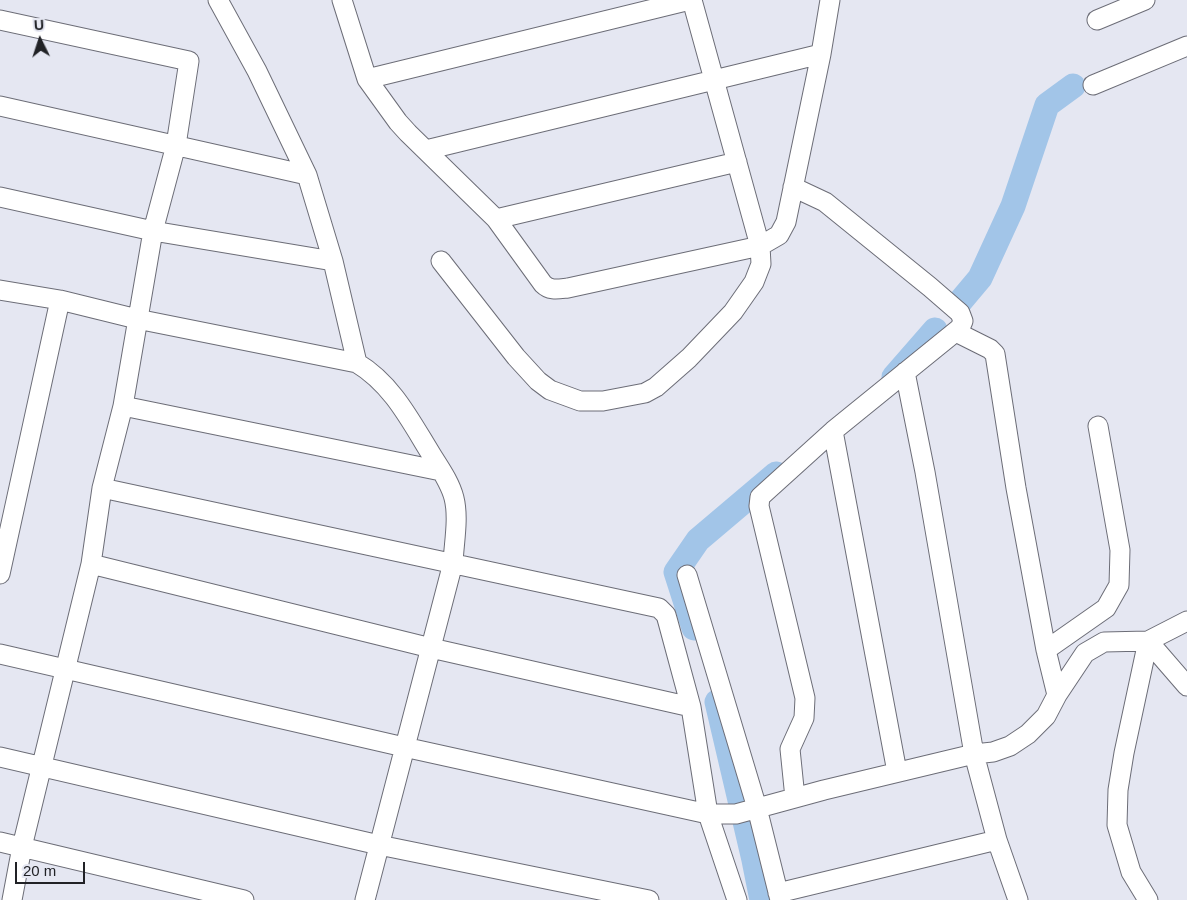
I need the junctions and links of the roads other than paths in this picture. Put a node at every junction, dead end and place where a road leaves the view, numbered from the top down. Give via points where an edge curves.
1 (218, 0) edge
2 (342, 0) edge
3 (691, 0) edge
4 (830, 0) edge
5 (1146, 0) edge
6 (0, 20) edge
7 (1097, 20) dead end
8 (1187, 46) edge
9 (821, 54) junction
10 (367, 79) junction
11 (714, 80) junction
12 (1093, 85) dead end
13 (0, 106) edge
14 (176, 145) junction
15 (426, 150) junction
16 (737, 162) junction
17 (307, 175) junction
18 (793, 187) junction
19 (0, 197) edge
20 (496, 219) junction
21 (153, 231) junction
22 (760, 246) junction
23 (333, 261) junction
24 (441, 261) dead end
25 (0, 290) edge
26 (60, 300) junction
27 (137, 319) junction
28 (956, 332) junction
29 (356, 363) junction
30 (905, 372) junction
31 (123, 406) junction
32 (1098, 426) dead end
33 (833, 431) junction
34 (441, 471) junction
35 (102, 488) junction
36 (453, 563) junction
37 (91, 564) junction
38 (0, 574) edge
39 (687, 574) dead end
40 (1187, 621) edge
41 (1148, 641) junction
42 (431, 648) junction
43 (1046, 650) junction
44 (0, 654) edge
45 (65, 669) junction
46 (1187, 686) edge
47 (1057, 694) junction
48 (691, 707) junction
49 (404, 747) junction
50 (974, 754) junction
51 (0, 757) edge
52 (43, 767) junction
53 (897, 772) junction
54 (795, 798) junction
55 (746, 811) junction
56 (708, 814) junction
57 (997, 840) junction
58 (0, 842) edge
59 (379, 845) junction
60 (22, 848) junction
61 (725, 868) junction
62 (779, 896) edge
63 (12, 900) edge
64 (244, 900) edge
65 (365, 900) edge
66 (649, 900) edge
67 (728, 900) edge
68 (737, 900) edge
69 (1018, 900) edge
70 (1148, 900) edge

1 - 17 street via 258,72
2 - 10 street
3 - 10 street
3 - 11 street
4 - 9 street
5 - 7 street
6 - 14 street via 189,61
8 - 12 street
9 - 11 street
9 - 18 street
10 - 15 street via 398,122
11 - 15 street
11 - 16 street
13 - 14 street
14 - 17 street
14 - 21 street
15 - 20 street
16 - 20 street
16 - 22 street
17 - 23 street
18 - 22 street via 783,228 779,235
18 - 28 street via 826,202 960,313 962,324
19 - 21 street
20 - 22 street via 542,284 553,289
21 - 23 street
21 - 27 street
22 - 24 street via 760,264 754,282 733,312 689,358 645,393 603,401 580,402 550,390 538,381
23 - 29 street
25 - 26 street
26 - 27 street
26 - 38 street
27 - 29 street
27 - 31 street
28 - 30 street
28 - 43 street via 995,354
29 - 34 street via 370,371 397,398
30 - 33 street
30 - 50 street
31 - 34 street
31 - 35 street
32 - 43 street via 1120,550 1119,585 1106,608
33 - 53 street
33 - 54 street via 764,491 758,502 805,698 804,718 790,749
34 - 36 street via 456,506
35 - 36 street
35 - 37 street
36 - 42 street
36 - 48 street via 659,608 666,615
37 - 42 street
37 - 45 street
39 - 55 street
40 - 41 street
41 - 46 street
41 - 47 street via 1111,641 1091,648
41 - 70 street via 1124,752 1117,825 1131,872
42 - 48 street
42 - 49 street
43 - 47 street
44 - 45 street
45 - 49 street
45 - 52 street
47 - 50 street via 1046,716 1028,734 1001,750
48 - 56 street
49 - 56 street
49 - 59 street
50 - 53 street
50 - 57 street
51 - 52 street
52 - 59 street
52 - 60 street
53 - 54 street
54 - 55 street
55 - 56 street
55 - 62 street
56 - 61 street
57 - 62 street
57 - 69 street
58 - 60 street
59 - 65 street
59 - 66 street
60 - 63 street
60 - 64 street
61 - 67 street
61 - 68 street

